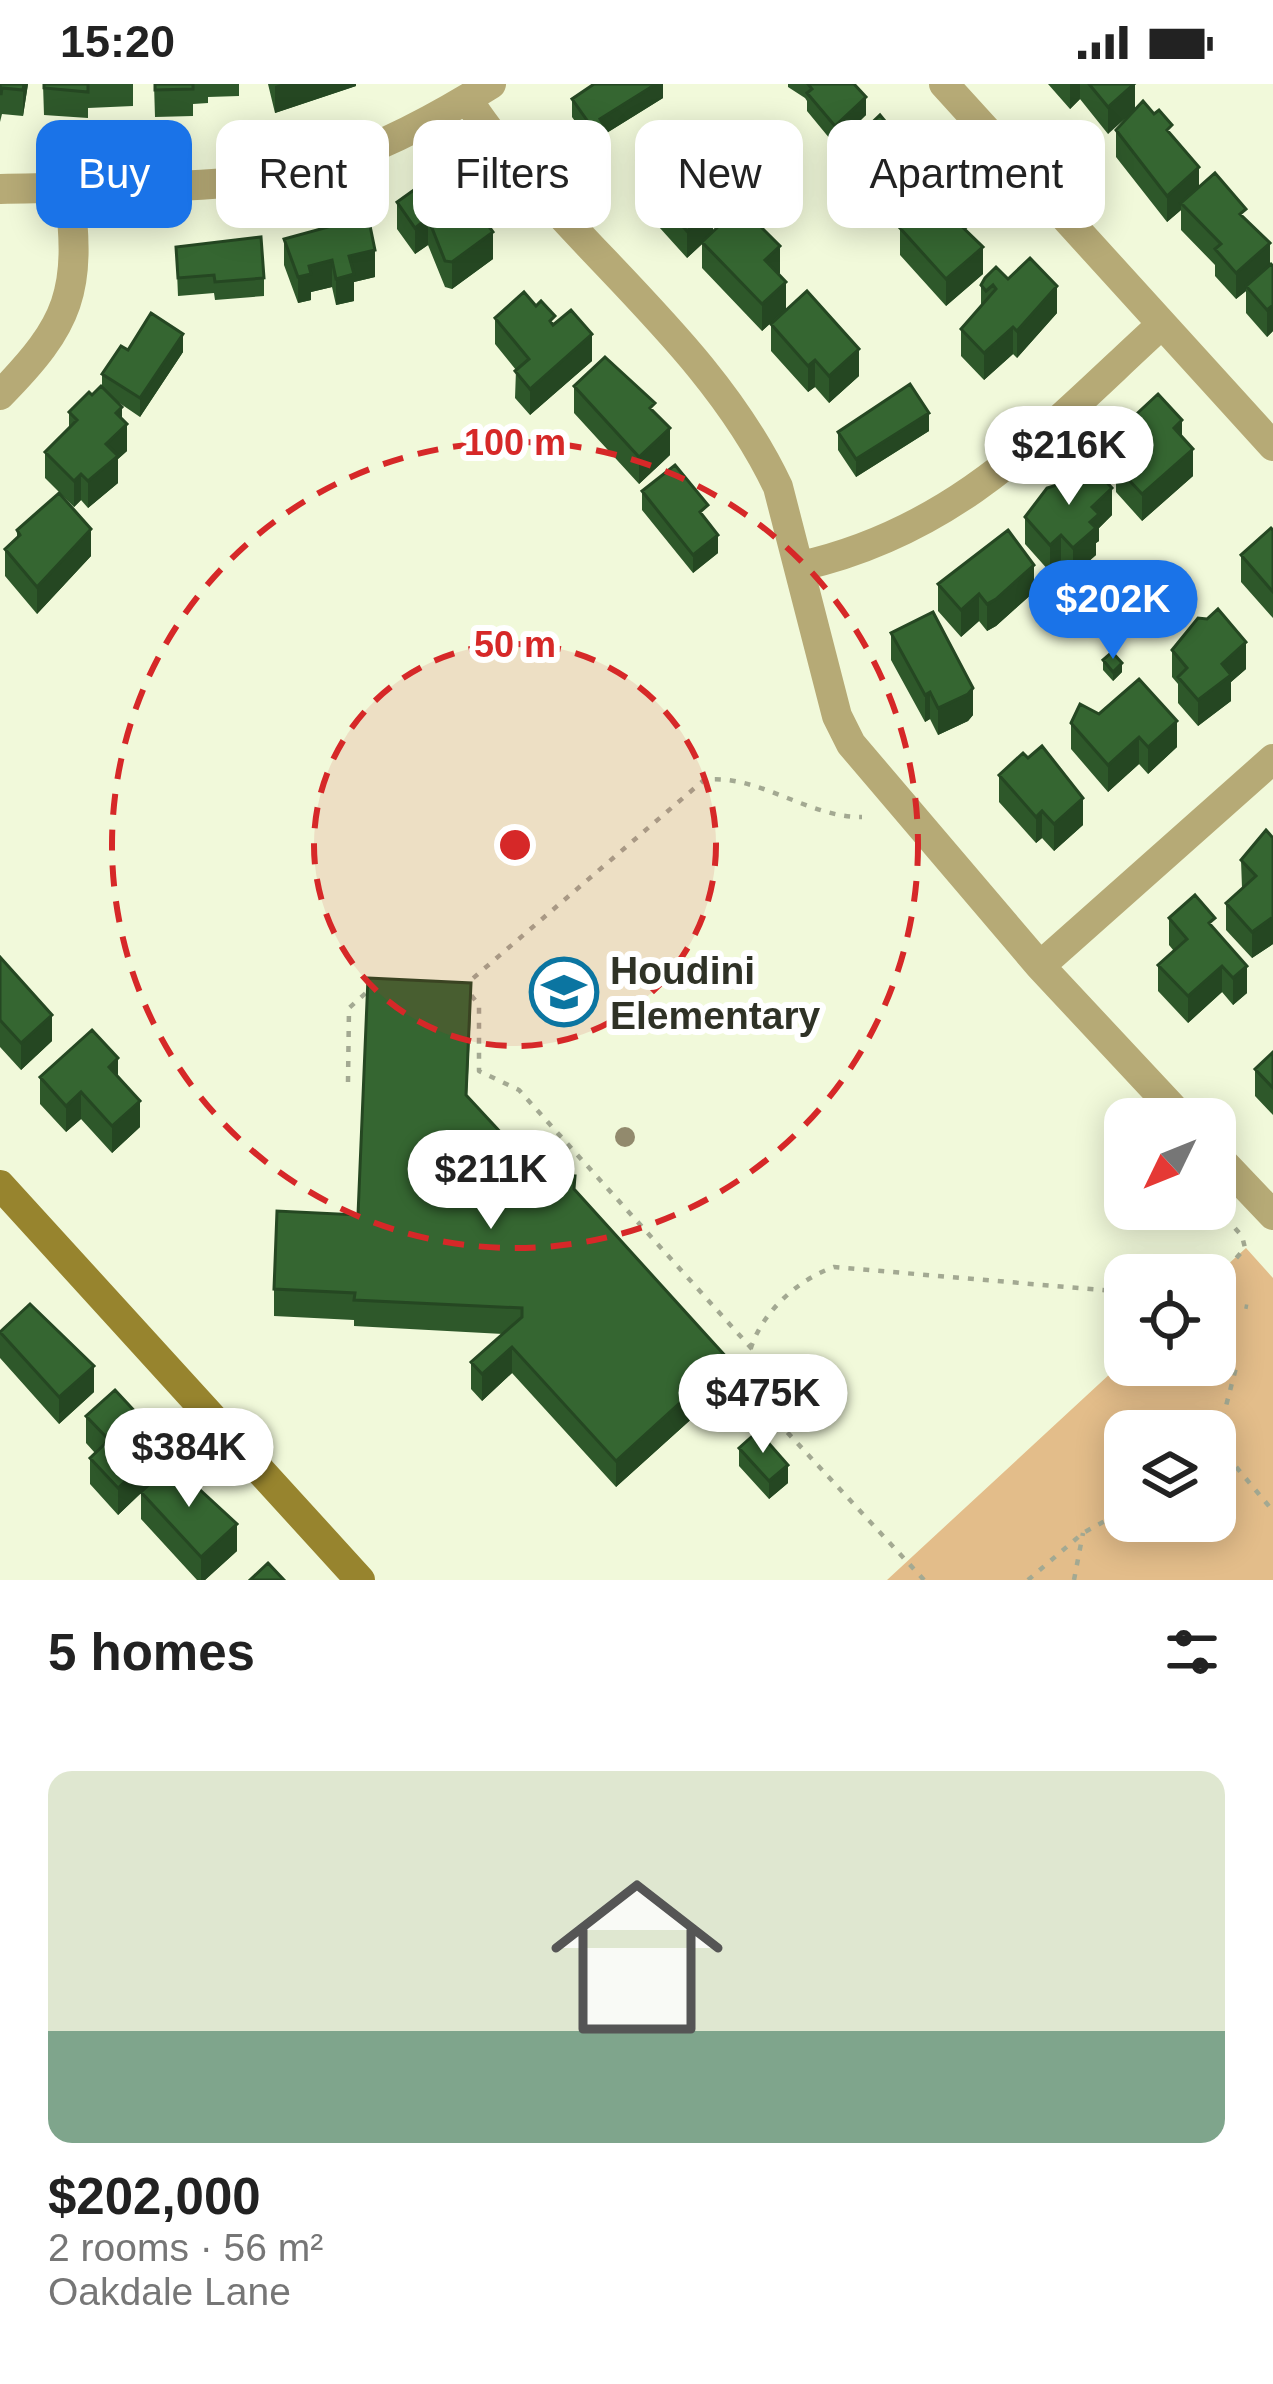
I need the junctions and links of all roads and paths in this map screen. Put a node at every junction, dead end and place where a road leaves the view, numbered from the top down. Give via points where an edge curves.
1 (944, 84) edge
2 (479, 91) edge
3 (192, 183) edge
4 (0, 189) edge
5 (36, 190) edge
6 (74, 228) edge
7 (1162, 324) junction
8 (0, 395) edge
9 (1273, 446) edge
10 (801, 566) junction
11 (1273, 759) edge
12 (862, 817) dead end
13 (1040, 966) junction
14 (374, 988) edge
15 (348, 1082) dead end
16 (1164, 1098) edge
17 (1236, 1176) edge
18 (0, 1185) edge
19 (1273, 1215) edge
20 (1232, 1230) edge
21 (1236, 1258) edge
22 (1104, 1290) edge
23 (1236, 1305) edge
24 (1248, 1307) dead end
25 (752, 1349) junction
26 (1237, 1364) dead end
27 (1225, 1410) edge
28 (1236, 1470) edge
29 (1238, 1472) joint
30 (1273, 1510) edge
31 (1104, 1522) edge
32 (1083, 1533) junction
33 (360, 1580) edge
34 (924, 1580) edge
35 (1028, 1580) edge
36 (1074, 1580) edge

1 - 7 street
2 - 3 street via 313,168
2 - 10 street via 520,169 741,421 778,487
4 - 5 street
6 - 8 street via 64,318
7 - 9 street
7 - 10 street via 944,513 903,535
10 - 13 street via 851,744
11 - 13 street
12 - 25 path via 704,780 464,986 479,1005 479,1071 519,1090
13 - 16 street
14 - 15 path via 349,1008
17 - 19 street
18 - 33 street
20 - 21 path via 1245,1248
22 - 25 path via 834,1267 813,1274 760,1324
23 - 24 path
25 - 34 path via 750,1392
26 - 27 path
28 - 29 path
29 - 30 path
31 - 32 path
32 - 35 path
32 - 36 path

